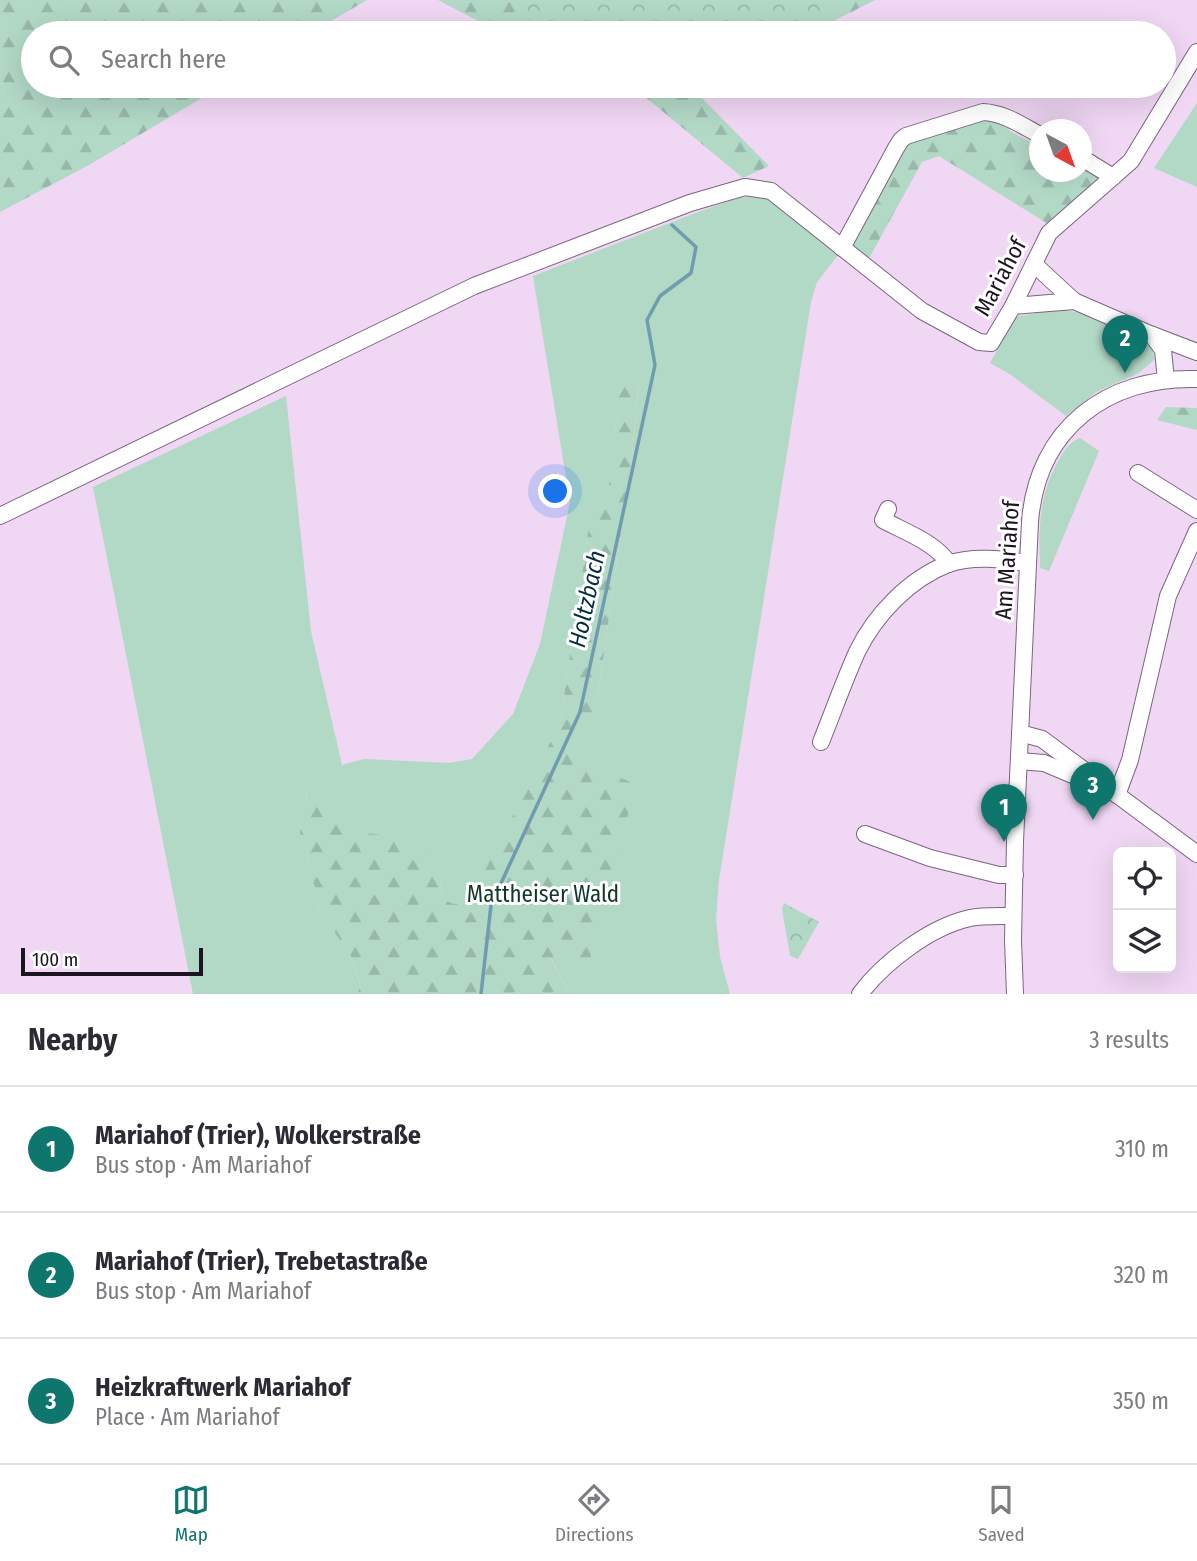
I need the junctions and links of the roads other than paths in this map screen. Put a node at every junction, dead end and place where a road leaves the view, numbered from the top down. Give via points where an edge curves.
1 (1197, 52) edge
2 (1176, 87) edge
3 (1169, 98) edge
4 (1029, 129) edge
5 (1092, 164) edge
6 (1113, 177) junction
7 (842, 248) junction
8 (1035, 265) junction
9 (1074, 301) junction
10 (1013, 306) junction
11 (1150, 334) junction
12 (1191, 349) edge
13 (1182, 379) edge
14 (1139, 473) dead end
15 (888, 509) dead end
16 (1197, 510) edge
17 (0, 516) edge
18 (1197, 531) edge
19 (948, 564) junction
20 (1028, 564) junction
21 (1020, 733) junction
22 (821, 742) dead end
23 (1019, 761) junction
24 (1116, 795) junction
25 (865, 834) dead end
26 (1197, 854) edge
27 (1015, 875) junction
28 (1013, 916) junction
29 (860, 994) edge
30 (1015, 994) edge

1 - 2 street
3 - 6 street via 1131,161
4 - 7 street via 1005,116 983,112 906,136
5 - 6 street
6 - 8 street, Mariahof via 1049,233
7 - 10 street, Mariahof via 922,311 979,342 990,343
7 - 17 street via 771,191 745,187 690,203 474,286
8 - 9 street
8 - 10 street, Mariahof
9 - 10 street
9 - 11 street
11 - 12 street
11 - 13 street
12 - 13 street via 1191,365
13 - 20 street, Am Mariahof via 1132,387 1079,417 1055,446 1035,487
14 - 16 street
15 - 19 street via 883,520 932,546
18 - 24 street via 1168,596 1130,760
19 - 20 street via 980,559
19 - 22 street via 919,580 875,623
20 - 21 street, Am Mariahof
21 - 23 street, Am Mariahof
21 - 24 street via 1042,739
23 - 24 street via 1044,763
23 - 27 street, Am Mariahof
24 - 26 street
25 - 27 street via 930,858
27 - 28 street, Am Mariahof
28 - 29 street via 977,917 943,928 911,947 871,979
28 - 30 street, Am Mariahof

